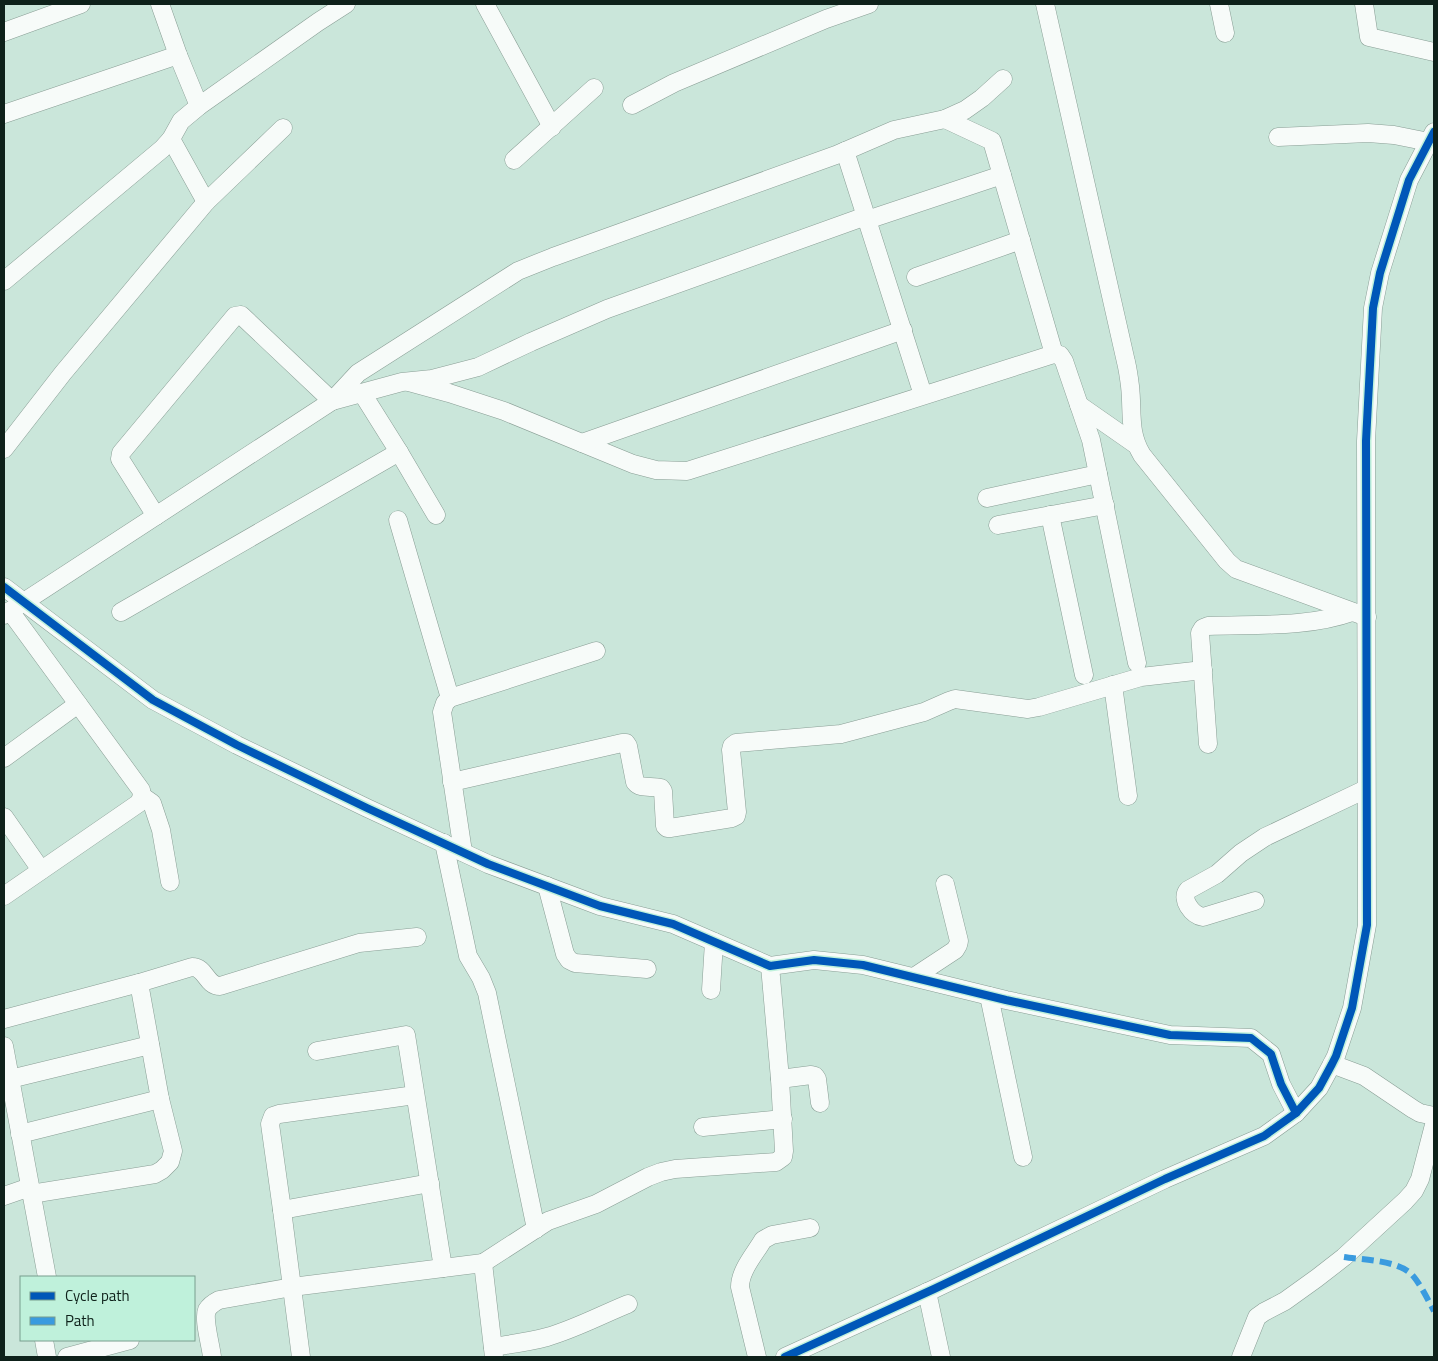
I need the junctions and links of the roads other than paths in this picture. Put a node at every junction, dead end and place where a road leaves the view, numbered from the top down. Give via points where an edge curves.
1 (81, 4) edge
2 (160, 4) edge
3 (346, 4) edge
4 (485, 4) edge
5 (869, 4) edge
6 (1045, 4) edge
7 (1219, 4) edge
8 (1364, 4) edge
9 (4, 32) edge
10 (1225, 33) dead end
11 (1434, 52) edge
12 (178, 55) junction
13 (1003, 79) dead end
14 (594, 88) dead end
15 (199, 106) junction
16 (632, 106) dead end
17 (4, 114) edge
18 (945, 119) junction
19 (552, 127) junction
20 (283, 128) dead end
21 (1278, 137) dead end
22 (1432, 137) edge
23 (171, 139) junction
24 (845, 151) junction
25 (514, 160) dead end
26 (1002, 175) junction
27 (206, 202) junction
28 (867, 218) junction
29 (1021, 240) junction
30 (916, 277) dead end
31 (4, 281) edge
32 (903, 330) junction
33 (1054, 354) junction
34 (409, 382) junction
35 (362, 393) junction
36 (923, 395) junction
37 (332, 401) junction
38 (1079, 404) junction
39 (582, 443) junction
40 (1136, 444) junction
41 (4, 449) edge
42 (399, 452) junction
43 (1098, 474) junction
44 (987, 498) dead end
45 (1105, 505) junction
46 (436, 515) dead end
47 (156, 516) junction
48 (1050, 516) junction
49 (398, 520) dead end
50 (998, 525) dead end
51 (4, 587) edge
52 (12, 610) edge
53 (121, 612) dead end
54 (1359, 614) junction
55 (596, 651) dead end
56 (1137, 663) dead end
57 (1203, 670) junction
58 (1084, 675) dead end
59 (1113, 685) junction
60 (450, 698) junction
61 (78, 704) junction
62 (1208, 744) dead end
63 (4, 758) edge
64 (452, 782) junction
65 (1366, 789) junction
66 (142, 796) junction
67 (1128, 796) dead end
68 (4, 817) edge
69 (444, 843) junction
70 (463, 852) junction
71 (41, 870) junction
72 (170, 882) dead end
73 (946, 884) dead end
74 (547, 886) junction
75 (4, 896) edge
76 (1255, 901) dead end
77 (417, 937) dead end
78 (714, 942) junction
79 (770, 966) junction
80 (647, 969) dead end
81 (914, 978) junction
82 (140, 983) junction
83 (711, 990) dead end
84 (989, 996) junction
85 (4, 1019) edge
86 (150, 1045) junction
87 (4, 1046) edge
88 (317, 1052) dead end
89 (1332, 1064) junction
90 (10, 1079) junction
91 (780, 1079) junction
92 (415, 1095) junction
93 (160, 1099) junction
94 (820, 1103) dead end
95 (1296, 1113) junction
96 (1434, 1116) edge
97 (782, 1119) junction
98 (1434, 1125) edge
99 (14, 1126) edge
100 (704, 1127) dead end
101 (1023, 1157) dead end
102 (430, 1183) junction
103 (31, 1191) junction
104 (4, 1196) edge
105 (282, 1210) junction
106 (536, 1228) junction
107 (810, 1228) dead end
108 (483, 1263) junction
109 (443, 1268) junction
110 (47, 1276) edge
111 (292, 1287) junction
112 (927, 1292) junction
113 (628, 1304) dead end
114 (44, 1341) edge
115 (126, 1341) edge
116 (494, 1352) edge
117 (47, 1357) edge
118 (67, 1357) edge
119 (212, 1357) edge
120 (301, 1357) edge
121 (758, 1357) edge
122 (785, 1357) edge
123 (941, 1357) edge
124 (1241, 1357) edge

1 - 9 street
2 - 12 street
3 - 15 street
4 - 19 street
5 - 16 street via 681,80
6 - 40 street via 1126,362 1132,433
7 - 10 street
8 - 11 street via 1369,37
12 - 15 street
12 - 17 street
13 - 18 street via 965,110
14 - 19 street
15 - 23 street via 181,121
18 - 24 street via 894,130
18 - 26 street via 992,141
19 - 25 street
20 - 27 street
21 - 22 street via 1368,133
22 - 54 street via 1409,180 1380,273 1373,308
23 - 27 street
23 - 31 street
24 - 28 street
24 - 37 street via 518,271 358,372
26 - 28 street
26 - 29 street
27 - 41 street
28 - 32 street
28 - 34 street via 607,309 478,368
29 - 30 street
29 - 33 street
32 - 36 street
32 - 39 street
33 - 36 street
33 - 38 street via 1060,355 1064,361
34 - 35 street
34 - 39 street via 504,412
35 - 37 street
35 - 42 street
36 - 39 street via 687,471 656,470 633,464
37 - 47 street
37 - 47 street via 240,315 235,316 119,456
38 - 40 street
38 - 43 street
40 - 54 street via 1236,570
42 - 46 street
42 - 53 street
43 - 44 street
43 - 45 street
45 - 48 street
45 - 56 street
47 - 52 street
48 - 50 street
48 - 58 street
49 - 60 street
51 - 52 street
52 - 61 street
52 - 69 street via 153,700 237,745
54 - 57 street via 1317,622 1208,626 1200,633
54 - 65 street
55 - 60 street
57 - 59 street via 1141,677
57 - 62 street
59 - 64 street via 1028,709 955,699 924,712 841,734 736,743 731,750 736,816 670,828 665,826 660,788 640,786 635,782 626,743
59 - 67 street
60 - 64 street via 444,703 442,712
61 - 63 street
61 - 66 street via 141,790
64 - 70 street
65 - 76 street via 1252,844 1217,874 1185,893 1198,916
65 - 89 street via 1367,925 1352,1008
66 - 71 street via 139,803
66 - 72 street via 152,803 162,830
68 - 71 street
69 - 70 street
69 - 106 street via 468,956 487,993
70 - 74 street
71 - 75 street
73 - 81 street via 958,945
74 - 78 street via 600,906 673,924
74 - 80 street via 569,960
77 - 82 street via 359,943 220,986 210,982 197,967
78 - 79 street
78 - 83 street
79 - 81 street via 814,960 863,965
79 - 91 street
81 - 84 street
82 - 85 street
82 - 86 street
84 - 95 street via 1170,1035 1251,1038 1271,1054
84 - 101 street
86 - 90 street
86 - 93 street
87 - 90 street
88 - 92 street via 406,1035
89 - 95 street via 1319,1088
89 - 96 street via 1364,1076 1413,1109
90 - 99 street
91 - 94 street via 815,1076
91 - 97 street
92 - 102 street
92 - 105 street via 273,1116 270,1124
93 - 99 street
93 - 103 street via 173,1151 170,1162 162,1170 155,1174
95 - 112 street via 1264,1136 1165,1179
97 - 100 street
97 - 106 street via 784,1151 783,1157 776,1162 661,1172 604,1201
98 - 124 street via 1414,1191 1344,1257 1285,1301 1257,1317
99 - 103 street
102 - 105 street
102 - 109 street
103 - 104 street
103 - 110 street
105 - 111 street
106 - 108 street
107 - 121 street via 767,1237 742,1274 740,1287
108 - 109 street
108 - 116 street
109 - 111 street
111 - 119 street via 213,1302 207,1310
111 - 120 street
112 - 122 street
112 - 123 street
113 - 116 street via 550,1336
114 - 117 street
115 - 118 street

